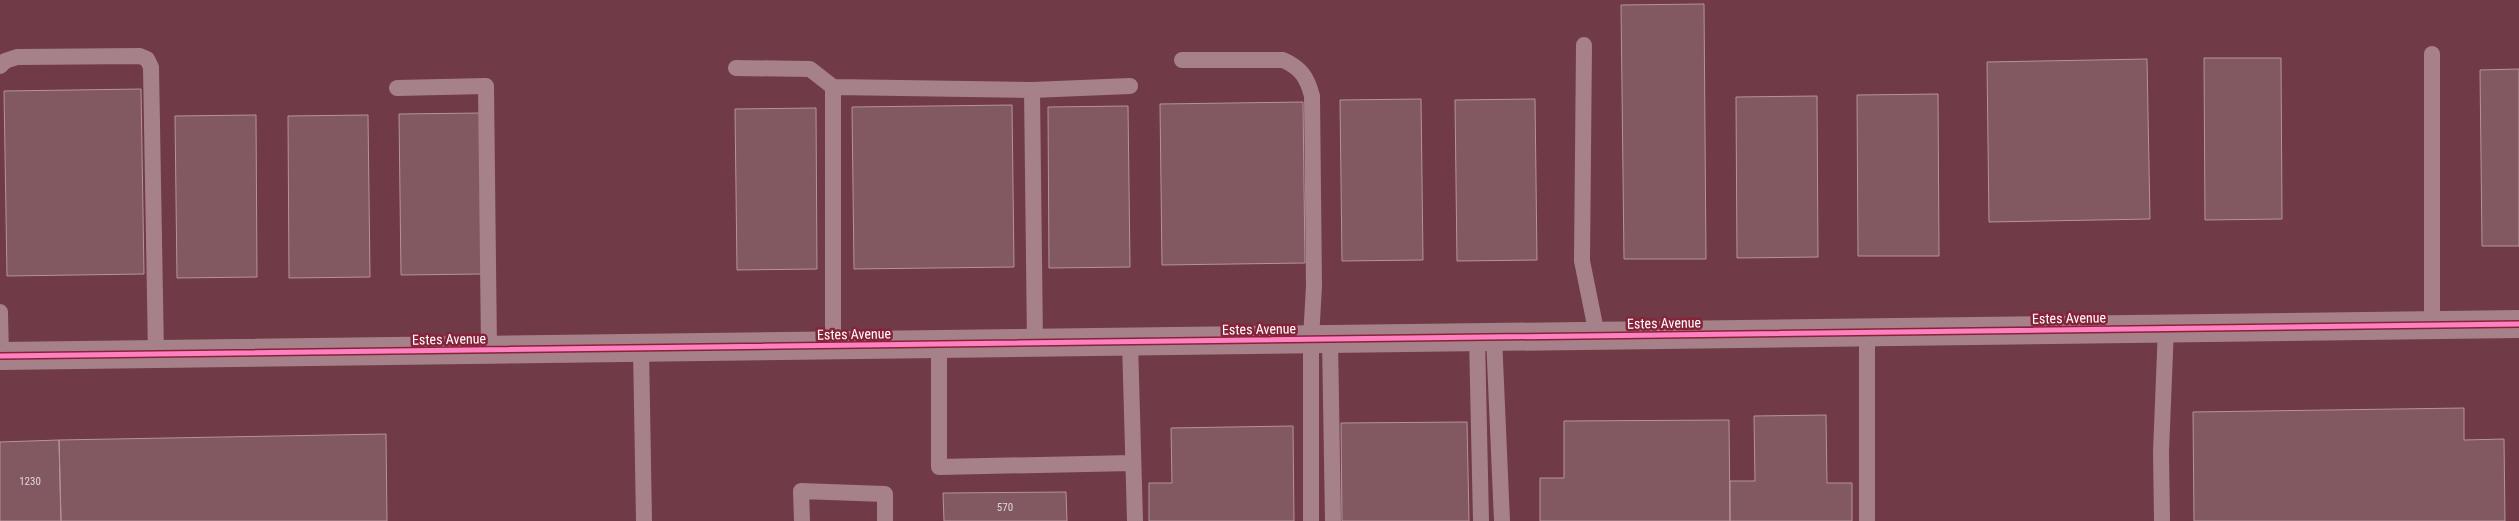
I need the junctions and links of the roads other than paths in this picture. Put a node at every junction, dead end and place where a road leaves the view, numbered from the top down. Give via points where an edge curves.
1 (1584, 45) dead end
2 (2432, 54) dead end
3 (1182, 60) dead end
4 (0, 66) edge
5 (736, 68) dead end
6 (1130, 86) dead end
7 (833, 87) junction
8 (397, 88) dead end
9 (1032, 90) junction
10 (0, 312) edge
11 (2519, 324) edge
12 (2432, 325) junction
13 (2166, 328) junction
14 (1867, 332) junction
15 (1597, 336) junction
16 (1485, 337) junction
17 (1320, 339) junction
18 (1130, 342) junction
19 (1036, 343) junction
20 (939, 344) junction
21 (834, 346) junction
22 (641, 348) junction
23 (489, 350) junction
24 (156, 354) junction
25 (0, 356) edge
26 (1133, 463) junction
27 (644, 521) edge
28 (802, 521) edge
29 (885, 521) edge
30 (1134, 521) edge
31 (1312, 521) edge
32 (1333, 521) edge
33 (1481, 521) edge
34 (1502, 521) edge
35 (1867, 521) edge
36 (2162, 521) edge

1 - 15 lane via 1582,261
2 - 12 lane
3 - 17 lane via 1282,60 1297,66 1308,80 1312,96 1314,286
4 - 24 lane via 17,57 140,56 147,59 151,67
5 - 7 lane via 810,69
6 - 9 lane
7 - 9 lane
7 - 21 lane
8 - 23 lane via 486,86
9 - 19 lane
10 - 25 lane
11 - 12 street, Estes Avenue
12 - 13 street, Estes Avenue
13 - 14 street, Estes Avenue
13 - 36 lane
14 - 15 street, Estes Avenue
14 - 35 lane
15 - 16 street, Estes Avenue
16 - 17 street, Estes Avenue
16 - 33 lane
16 - 34 lane
17 - 18 street, Estes Avenue
17 - 31 lane
17 - 32 lane
18 - 19 street, Estes Avenue
18 - 26 lane
19 - 20 street, Estes Avenue
20 - 21 street, Estes Avenue
20 - 26 lane via 939,466
21 - 22 street, Estes Avenue
22 - 23 street, Estes Avenue
22 - 27 lane
23 - 24 street, Estes Avenue
24 - 25 street, Estes Avenue
26 - 30 lane
28 - 29 lane via 801,491 885,494

